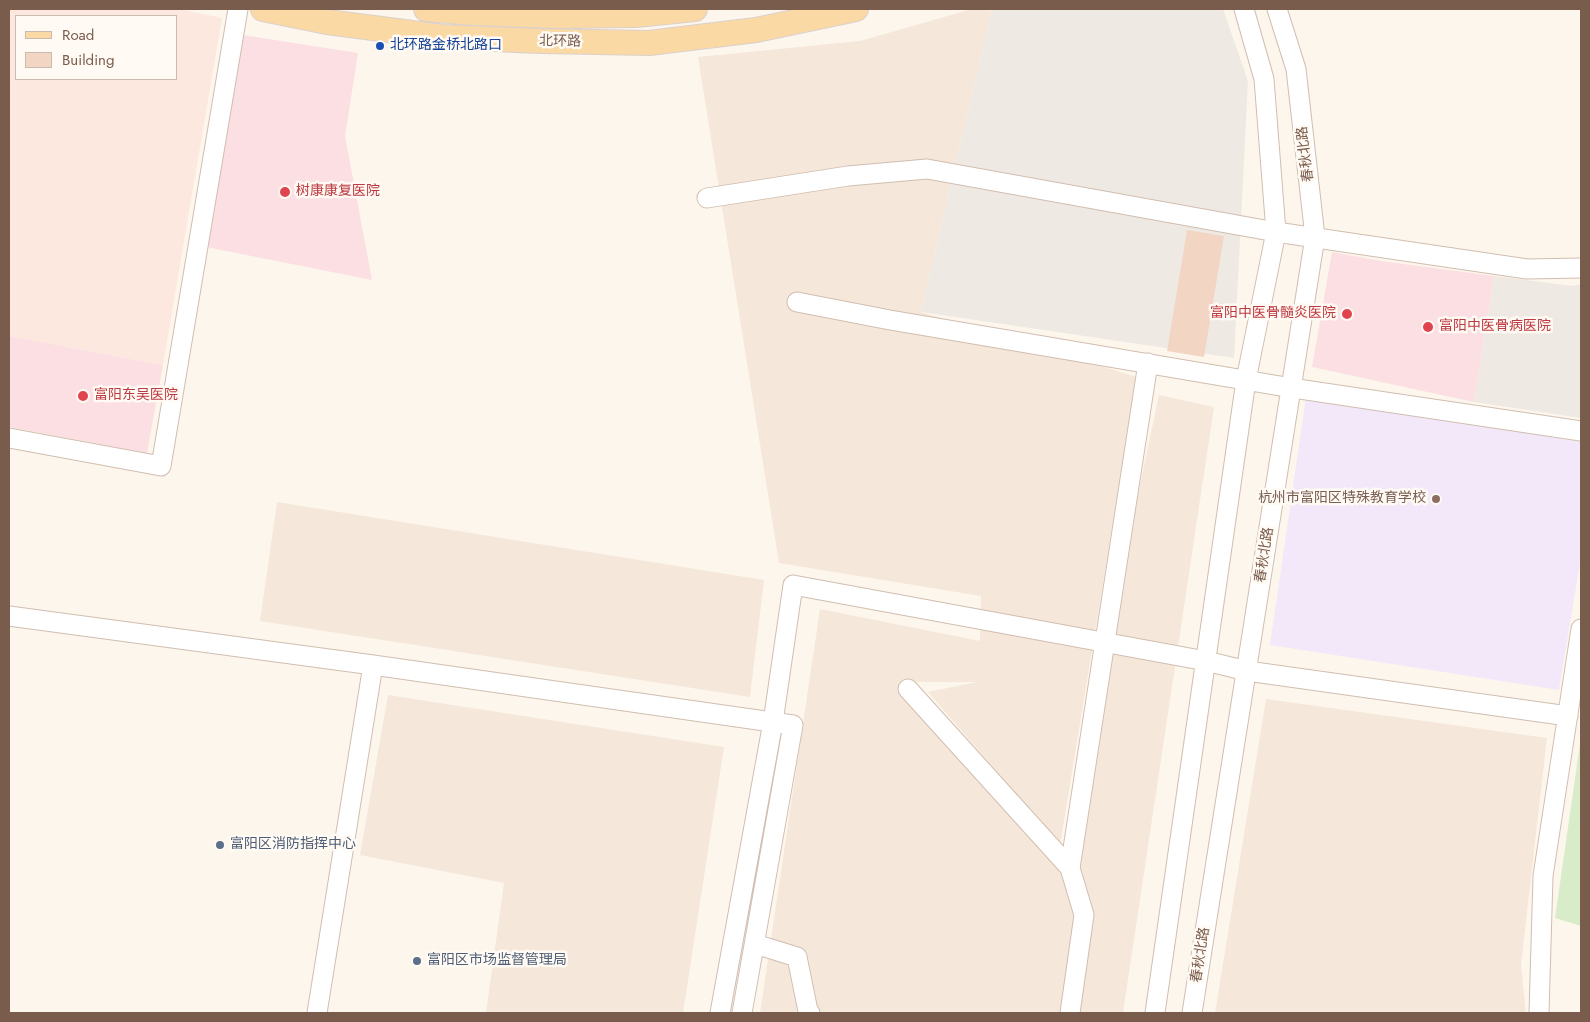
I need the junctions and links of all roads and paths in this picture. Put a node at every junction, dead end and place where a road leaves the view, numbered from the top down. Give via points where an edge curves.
1 (238, 9) edge
2 (263, 9) edge
3 (426, 9) edge
4 (695, 9) edge
5 (856, 9) edge
6 (1244, 9) edge
7 (1277, 9) edge
8 (707, 198) dead end
9 (1276, 232) junction
10 (1315, 237) junction
11 (1581, 268) edge
12 (798, 302) dead end
13 (1148, 363) junction
14 (1246, 380) junction
15 (1292, 388) junction
16 (1581, 431) edge
17 (9, 438) edge
18 (9, 616) edge
19 (1581, 629) edge
20 (1104, 643) junction
21 (1206, 662) junction
22 (373, 666) junction
23 (1247, 671) junction
24 (908, 689) dead end
25 (1568, 716) junction
26 (773, 722) junction
27 (1070, 868) junction
28 (755, 944) junction
29 (317, 1013) edge
30 (720, 1013) edge
31 (742, 1013) edge
32 (810, 1013) edge
33 (1070, 1013) edge
34 (1155, 1013) edge
35 (1192, 1013) edge
36 (1539, 1013) edge

1 - 17 street via 161,466
2 - 5 main road, 北环路 via 327,22 443,37 649,43 756,30
3 - 4 main road, 北环路 via 556,16 636,15
6 - 9 street via 1264,79
7 - 10 street, 春秋北路 via 1296,69
8 - 9 street via 848,176 927,169
9 - 10 street
9 - 14 street
10 - 11 street via 1527,269
10 - 15 street, 春秋北路
12 - 13 street
13 - 14 street
13 - 20 street
14 - 15 street
14 - 21 street
15 - 16 street
15 - 23 street, 春秋北路
18 - 22 street
19 - 25 street
20 - 21 street
20 - 26 street via 793,586
20 - 27 street
21 - 23 street
21 - 34 street
22 - 26 street
22 - 29 street
23 - 25 street
23 - 35 street, 春秋北路
24 - 27 street
25 - 36 street via 1542,876
26 - 28 street via 793,725
26 - 30 street
27 - 33 street via 1084,915
28 - 31 street
28 - 32 street via 798,957

